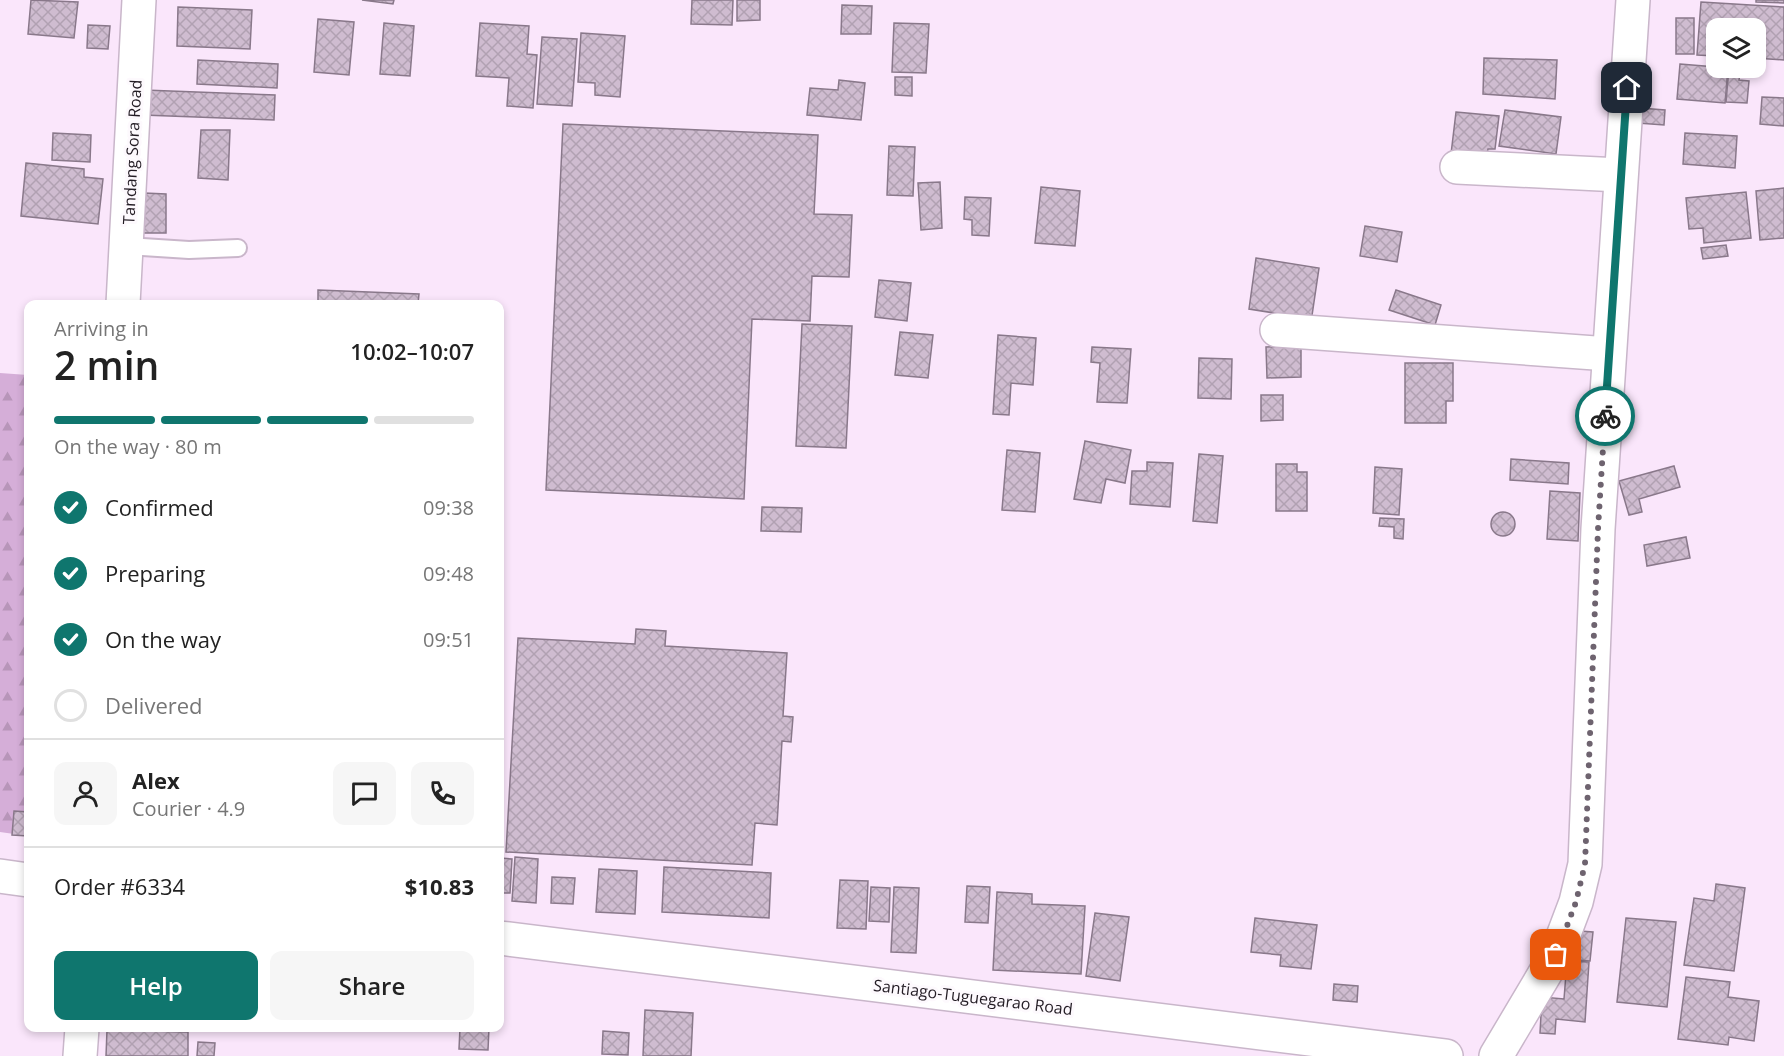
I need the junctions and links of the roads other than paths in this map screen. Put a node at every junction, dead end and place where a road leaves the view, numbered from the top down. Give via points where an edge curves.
1 (139, 0) edge
2 (1633, 0) edge
3 (1457, 166) dead end
4 (1620, 175) junction
5 (127, 246) junction
6 (238, 248) dead end
7 (123, 300) edge
8 (1277, 330) dead end
9 (1609, 354) junction
10 (0, 876) edge
11 (24, 879) edge
12 (504, 938) edge
13 (82, 1032) edge
14 (80, 1056) edge
15 (1446, 1056) edge
16 (1496, 1056) edge

1 - 5 main road, Tandang Sora Road
2 - 4 main road
3 - 4 main road
4 - 9 main road
5 - 6 lane
5 - 7 main road, Tandang Sora Road
8 - 9 main road
9 - 16 main road via 1585,864 1556,955
10 - 11 main road
12 - 15 main road, Santiago-Tuguegarao Road
13 - 14 main road

